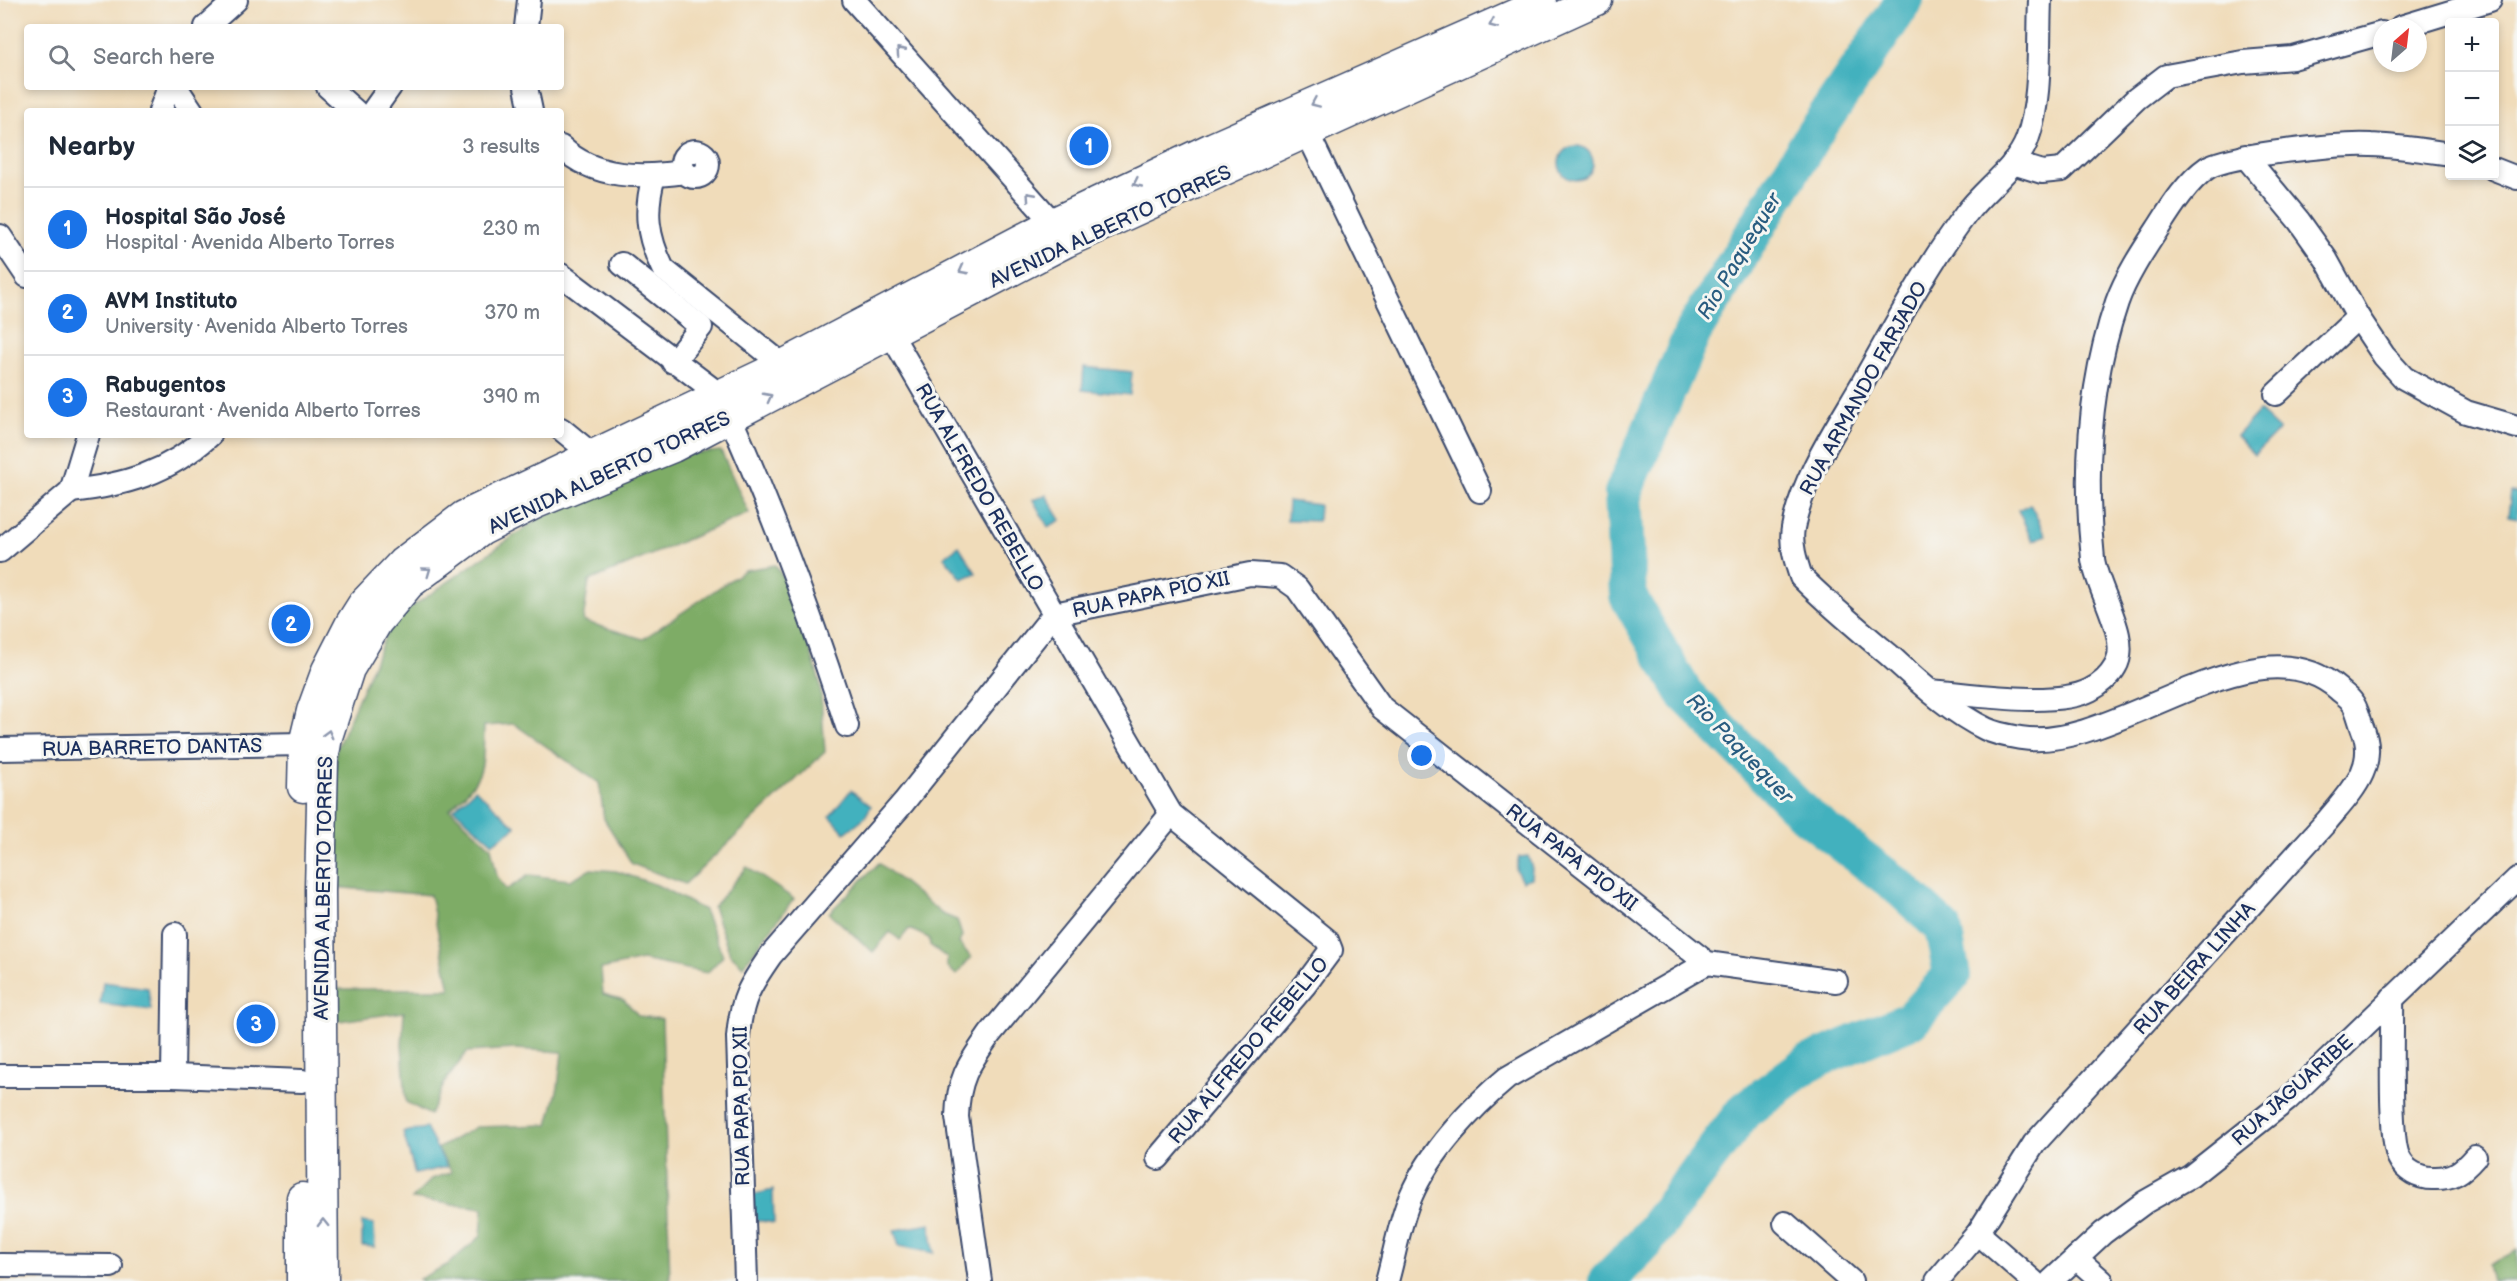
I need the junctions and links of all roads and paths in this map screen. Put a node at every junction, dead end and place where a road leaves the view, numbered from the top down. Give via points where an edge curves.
1 (236, 0) edge
2 (529, 0) edge
3 (854, 0) edge
4 (1547, 0) edge
5 (1597, 0) edge
6 (2040, 0) edge
7 (2490, 0) edge
8 (2427, 19) edge
9 (209, 24) edge
10 (526, 24) edge
11 (2373, 36) edge
12 (168, 90) edge
13 (178, 90) edge
14 (332, 90) edge
15 (388, 90) edge
16 (526, 90) edge
17 (161, 108) edge
18 (190, 108) edge
19 (352, 108) edge
20 (375, 108) edge
21 (530, 108) edge
22 (1307, 132) junction
23 (564, 150) edge
24 (2445, 153) edge
25 (2245, 156) junction
26 (2013, 162) junction
27 (2499, 170) edge
28 (685, 172) dead end
29 (654, 176) junction
30 (2517, 178) edge
31 (1060, 233) junction
32 (0, 236) edge
33 (622, 264) dead end
34 (24, 272) edge
35 (564, 277) edge
36 (2358, 318) junction
37 (891, 334) junction
38 (673, 362) junction
39 (783, 365) junction
40 (2276, 394) dead end
41 (725, 406) junction
42 (2517, 427) edge
43 (564, 431) edge
44 (87, 438) edge
45 (206, 438) edge
46 (594, 456) junction
47 (71, 491) junction
48 (1480, 491) dead end
49 (0, 551) edge
50 (1054, 614) junction
51 (2290, 667) joint
52 (1930, 691) junction
53 (847, 726) dead end
54 (304, 744) junction
55 (0, 749) edge
56 (1171, 814) junction
57 (2517, 879) edge
58 (175, 934) dead end
59 (1707, 963) junction
60 (1836, 981) dead end
61 (2392, 998) junction
62 (0, 1076) edge
63 (173, 1076) junction
64 (302, 1082) junction
65 (2475, 1157) dead end
66 (1158, 1158) dead end
67 (1785, 1223) dead end
68 (1978, 1233) junction
69 (2076, 1258) junction
70 (0, 1265) edge
71 (111, 1266) dead end
72 (302, 1281) edge
73 (323, 1281) edge
74 (746, 1281) edge
75 (980, 1281) edge
76 (1387, 1281) edge
77 (1851, 1281) edge
78 (1937, 1281) edge
79 (2033, 1281) edge
80 (2051, 1281) edge
81 (2102, 1281) edge

1 - 9 street
2 - 10 street
31 -> 3 street
4 -> 31 main road, AVENIDA ALBERTO TORRES via 1214,147
5 - 22 main road, AVENIDA ALBERTO TORRES
6 - 26 street, RUA ARMANDO FARJADO via 2034,115 2026,142
7 - 8 street
11 - 26 street via 2293,58 2243,62 2166,76 2136,99 2062,170 2042,172
12 - 17 street
13 - 18 street
14 - 19 street
15 - 20 street
16 - 21 street
22 - 31 main road, AVENIDA ALBERTO TORRES
22 - 48 street
23 - 29 street via 574,159 601,171
24 - 25 street via 2370,144
25 - 36 street via 2326,259
25 - 52 street via 2207,168 2164,218 2118,300 2098,372 2088,480 2089,511 2094,563 2119,634 2121,651 2117,665 2090,691 2064,697 2035,699
26 - 52 street, RUA ARMANDO FARJADO via 1968,211 1934,258 1828,443 1799,504 1792,530 1801,577
27 - 30 street
28 - 29 street
29 - 39 street via 647,200 648,223 653,248 663,268
31 - 37 main road, AVENIDA ALBERTO TORRES
31 -> 39 main road, AVENIDA ALBERTO TORRES
32 - 34 street
33 - 38 street via 701,327
35 - 38 street
36 - 40 street
36 - 42 street via 2404,378 2466,412
41 -> 37 main road, AVENIDA ALBERTO TORRES
37 - 50 street, RUA ALFREDO REBELLO
38 - 41 street
39 - 41 main road, AVENIDA ALBERTO TORRES
41 - 46 main road, AVENIDA ALBERTO TORRES
41 - 53 street via 788,557
73 -> 41 main road, AVENIDA ALBERTO TORRES via 322,796 327,737 350,669 377,622 409,584 482,530 536,503 673,447
43 - 46 street
44 - 47 street
45 - 47 street via 141,477 115,486
46 - 54 main road, AVENIDA ALBERTO TORRES via 464,516 386,579 363,604 327,670
47 - 49 street
50 - 56 street, RUA ALFREDO REBELLO
50 - 59 street, RUA PAPA PIO XII via 1250,574 1280,576 1297,588 1382,708
50 - 74 street, RUA PAPA PIO XII via 904,802 752,982 740,1009 738,1037
51 - 52 street, RUA ARMANDO FARJADO via 2265,669 2197,686 2070,736 2024,738 1989,731
51 - 68 street, RUA BEIRA LINHA via 2318,674 2352,701 2367,738 2367,767 2326,821 2034,1143
54 - 55 street, RUA BARRETO DANTAS
54 - 64 main road, AVENIDA ALBERTO TORRES
56 - 66 street, RUA ALFREDO REBELLO via 1327,940 1331,950
56 - 75 street via 968,1066 957,1093 957,1117
57 - 61 street, RUA JAGUARIBE
58 - 63 street
59 - 60 street
59 - 76 street via 1507,1077 1484,1097 1426,1166 1401,1222
61 - 65 street via 2398,1158 2420,1177 2434,1178 2462,1172
61 - 69 street, RUA JAGUARIBE via 2287,1100 2192,1176 2145,1202
62 - 63 street
63 - 64 street
64 - 72 main road, AVENIDA ALBERTO TORRES
67 - 77 street
68 - 78 street, RUA BEIRA LINHA
68 - 79 street
69 - 80 street, RUA JAGUARIBE
69 - 81 street
70 - 71 street

